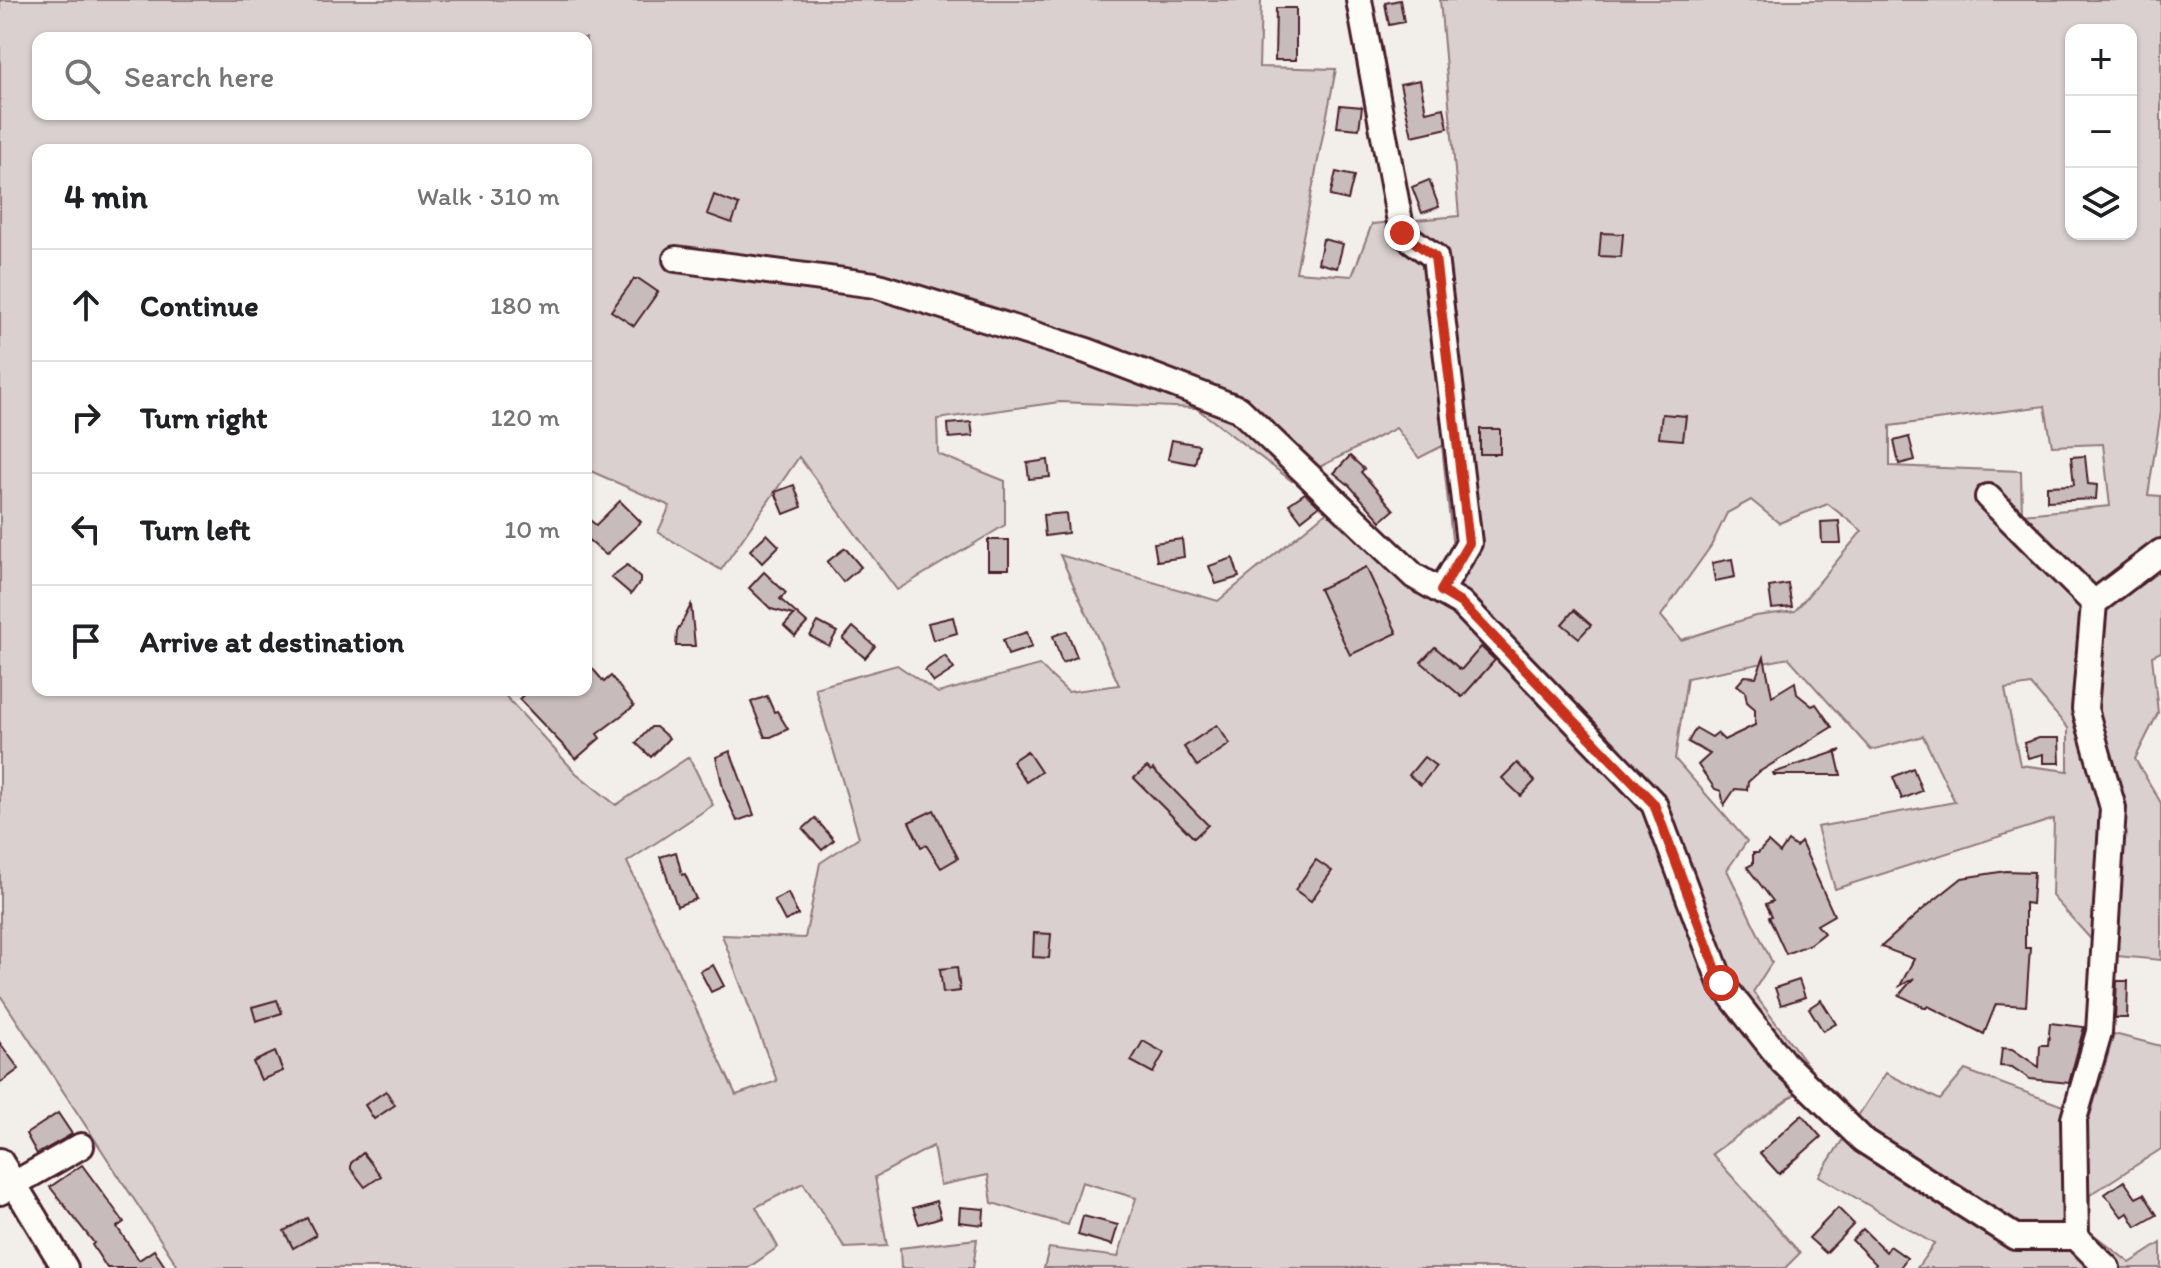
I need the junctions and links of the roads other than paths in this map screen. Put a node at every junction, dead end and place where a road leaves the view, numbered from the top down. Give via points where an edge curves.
1 (1359, 0) edge
2 (676, 259) dead end
3 (1988, 497) dead end
4 (2161, 552) edge
5 (1441, 591) junction
6 (2094, 603) junction
7 (81, 1146) dead end
8 (0, 1161) edge
9 (7, 1188) edge
10 (2076, 1237) junction
11 (65, 1268) edge
12 (2107, 1268) edge

1 - 5 street via 1402,233 1435,257 1469,543
2 - 5 street via 875,285 1087,351 1239,409 1414,576
3 - 6 street
4 - 6 street
5 - 10 street via 1461,603 1654,804 1721,983 1783,1062 1863,1140 2015,1237
6 - 10 street via 2085,709 2113,808 2099,1032 2074,1119
7 - 9 street
8 - 9 street
9 - 11 street
10 - 12 street

